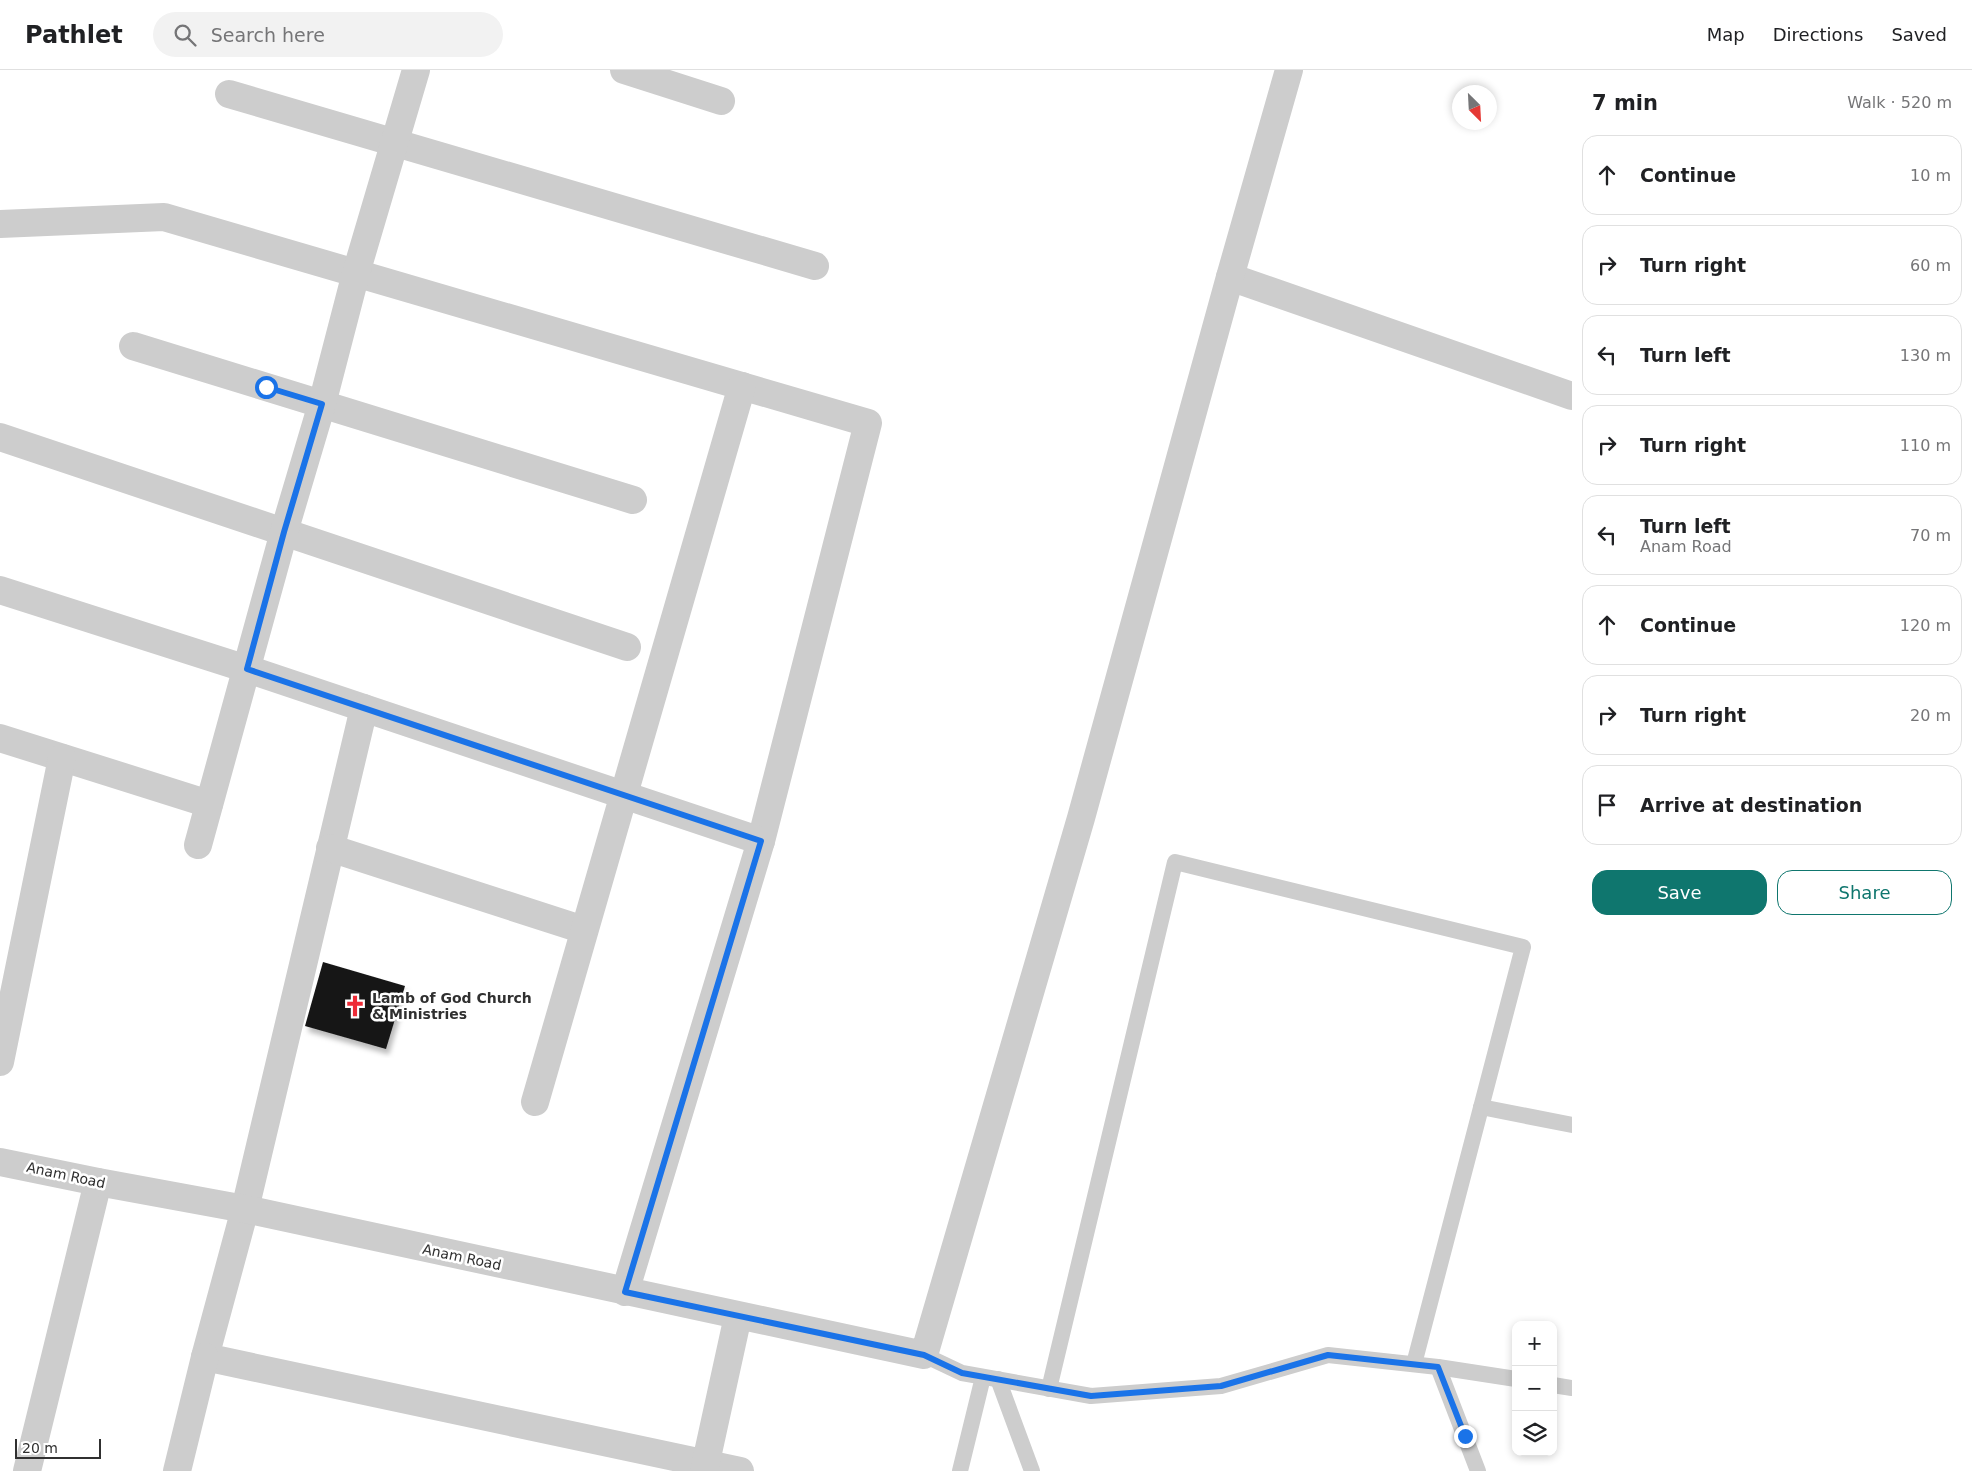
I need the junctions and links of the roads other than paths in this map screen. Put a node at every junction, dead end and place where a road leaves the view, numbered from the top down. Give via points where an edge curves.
1 (416, 70) edge
2 (624, 70) edge
3 (1289, 70) edge
4 (229, 94) dead end
5 (721, 101) dead end
6 (396, 143) junction
7 (0, 224) edge
8 (815, 266) dead end
9 (356, 273) junction
10 (1230, 277) junction
11 (134, 346) dead end
12 (742, 386) junction
13 (1572, 396) edge
14 (322, 404) junction
15 (0, 437) edge
16 (632, 500) dead end
17 (284, 532) junction
18 (0, 590) edge
19 (627, 647) dead end
20 (247, 669) junction
21 (364, 708) junction
22 (0, 738) edge
23 (62, 758) junction
24 (624, 795) junction
25 (209, 804) junction
26 (761, 841) junction
27 (198, 845) dead end
28 (330, 848) junction
29 (584, 930) junction
30 (0, 1062) edge
31 (534, 1102) dead end
32 (1482, 1107) junction
33 (1572, 1125) edge
34 (0, 1162) edge
35 (98, 1182) junction
36 (244, 1209) junction
37 (625, 1292) junction
38 (738, 1316) junction
39 (924, 1355) junction
40 (204, 1358) junction
41 (1414, 1364) junction
42 (1438, 1367) junction
43 (991, 1378) junction
44 (1512, 1378) edge
45 (1557, 1386) edge
46 (1572, 1388) edge
47 (1049, 1389) junction
48 (705, 1467) edge
49 (27, 1471) edge
50 (176, 1471) edge
51 (740, 1471) edge
52 (960, 1471) edge
53 (1032, 1471) edge
54 (1478, 1471) edge

1 - 6 street
2 - 5 street
3 - 10 street
4 - 6 street
6 - 8 street
6 - 9 street
7 - 9 street via 164,217
9 - 12 street
9 - 14 street
10 - 13 street
10 - 39 street via 1081,818
11 - 14 street
12 - 24 street
12 - 26 street via 868,423
14 - 16 street
14 - 17 street
15 - 17 street
17 - 19 street
17 - 20 street
18 - 20 street
20 - 21 street
20 - 25 street
21 - 24 street
21 - 28 street
22 - 23 street
23 - 25 street
23 - 30 street
24 - 26 street
24 - 29 street
25 - 27 street
26 - 37 street
28 - 29 street
28 - 36 street
29 - 31 street
32 - 33 lane
32 - 41 lane
32 - 47 lane via 1523,947 1175,862
34 - 35 street, Anam Road
35 - 36 street, Anam Road
35 - 49 street
36 - 37 street, Anam Road
36 - 40 street
37 - 38 street, Anam Road
38 - 39 street, Anam Road
38 - 48 street
39 - 43 lane via 962,1373
40 - 48 street
40 - 50 street
41 - 42 lane
41 - 47 lane via 1328,1355 1221,1386 1091,1396
42 - 44 lane
42 - 54 lane
43 - 47 lane
43 - 52 lane
43 - 53 lane
45 - 46 lane
48 - 51 street

